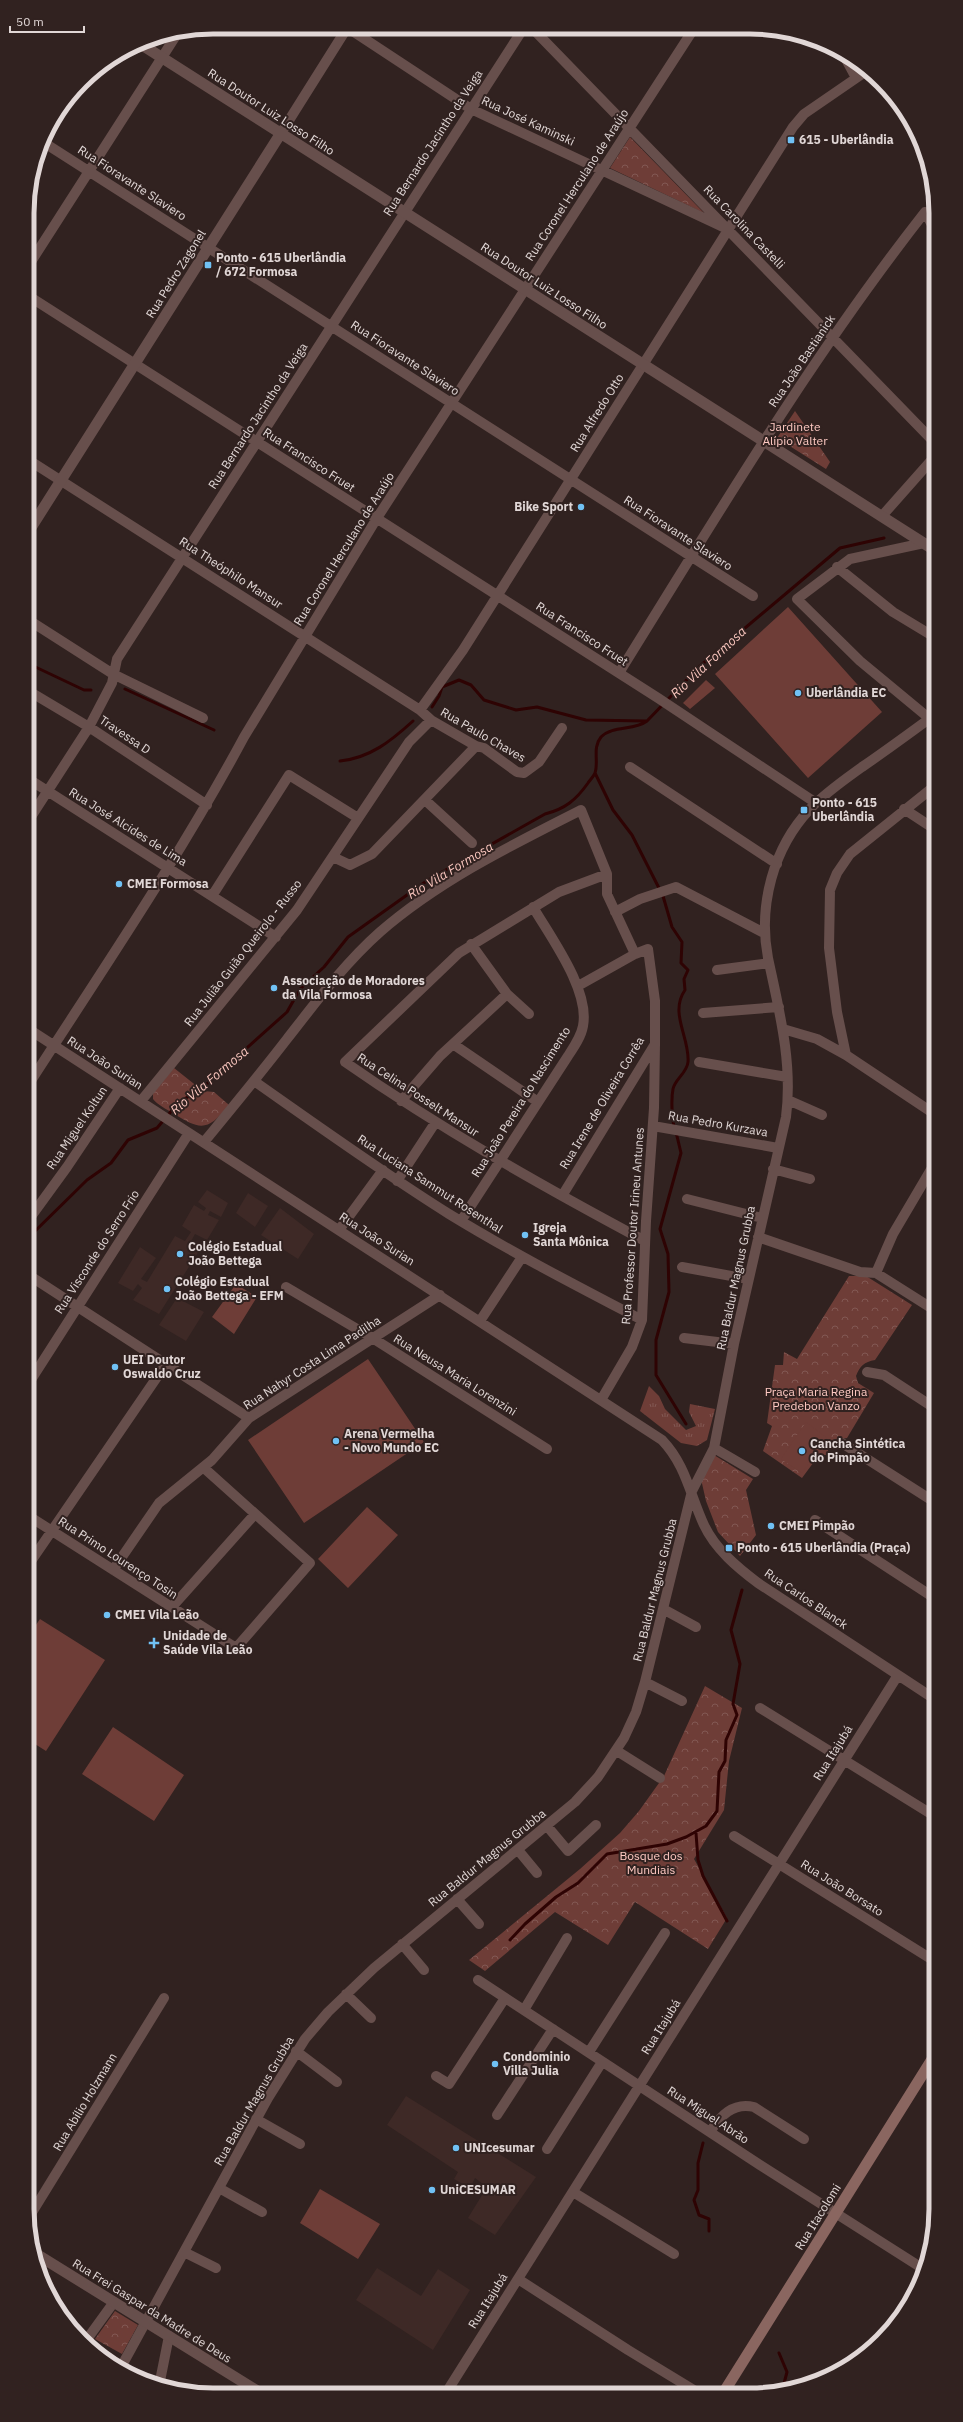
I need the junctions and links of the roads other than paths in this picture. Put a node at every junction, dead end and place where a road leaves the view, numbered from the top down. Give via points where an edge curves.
1 (344, 34) edge
2 (357, 34) edge
3 (520, 34) edge
4 (538, 34) edge
5 (690, 34) edge
6 (175, 38) edge
7 (146, 47) edge
8 (162, 58) junction
9 (848, 63) edge
10 (862, 74) edge
11 (856, 78) junction
12 (471, 109) junction
13 (629, 128) junction
14 (281, 133) junction
15 (48, 145) edge
16 (602, 170) junction
17 (89, 171) junction
18 (405, 212) junction
19 (929, 219) edge
20 (728, 230) junction
21 (208, 248) junction
22 (34, 257) edge
23 (525, 289) junction
24 (34, 299) edge
25 (331, 326) junction
26 (833, 338) junction
27 (135, 364) junction
28 (643, 364) junction
29 (451, 403) junction
30 (929, 437) edge
31 (764, 441) junction
32 (257, 442) junction
33 (34, 463) edge
34 (929, 463) edge
35 (570, 479) junction
36 (61, 480) junction
37 (882, 516) junction
38 (377, 518) junction
39 (34, 523) edge
40 (924, 543) junction
41 (929, 546) edge
42 (691, 557) junction
43 (182, 558) junction
44 (837, 567) junction
45 (497, 595) junction
46 (752, 596) dead end
47 (34, 623) edge
48 (929, 634) edge
49 (305, 636) junction
50 (618, 673) junction
51 (113, 674) junction
52 (34, 694) edge
53 (929, 713) edge
54 (425, 715) junction
55 (203, 718) dead end
56 (929, 719) edge
57 (89, 727) junction
58 (562, 728) dead end
59 (476, 746) junction
60 (630, 767) dead end
61 (34, 783) edge
62 (929, 790) edge
63 (47, 791) junction
64 (425, 800) junction
65 (816, 803) junction
66 (207, 805) junction
67 (904, 809) junction
68 (34, 811) edge
69 (358, 818) junction
70 (929, 825) edge
71 (472, 843) dead end
72 (333, 857) junction
73 (777, 864) junction
74 (168, 868) junction
75 (607, 874) junction
76 (212, 896) junction
77 (533, 907) junction
78 (616, 912) junction
79 (764, 933) junction
80 (276, 937) junction
81 (472, 944) junction
82 (635, 954) junction
83 (769, 963) junction
84 (717, 970) dead end
85 (578, 986) junction
86 (507, 994) junction
87 (779, 1007) junction
88 (703, 1013) dead end
89 (529, 1014) dead end
90 (783, 1029) junction
91 (34, 1032) edge
92 (453, 1044) junction
93 (655, 1044) junction
94 (54, 1045) junction
95 (846, 1055) junction
96 (699, 1062) dead end
97 (34, 1076) edge
98 (787, 1077) junction
99 (254, 1080) junction
100 (120, 1088) junction
101 (788, 1100) junction
102 (141, 1101) junction
103 (401, 1101) junction
104 (538, 1102) junction
105 (929, 1110) edge
106 (822, 1115) dead end
107 (435, 1123) junction
108 (653, 1126) junction
109 (189, 1133) junction
110 (204, 1142) junction
111 (778, 1148) junction
112 (500, 1162) junction
113 (773, 1169) junction
114 (382, 1170) junction
115 (929, 1173) edge
116 (810, 1179) dead end
117 (398, 1180) junction
118 (562, 1196) junction
119 (687, 1199) dead end
120 (34, 1212) edge
121 (762, 1218) junction
122 (461, 1221) junction
123 (339, 1230) junction
124 (758, 1237) junction
125 (645, 1241) junction
126 (522, 1257) junction
127 (682, 1267) dead end
128 (876, 1273) junction
129 (34, 1279) edge
130 (748, 1279) junction
131 (286, 1287) dead end
132 (440, 1295) junction
133 (78, 1307) junction
134 (929, 1307) edge
135 (642, 1320) junction
136 (480, 1321) junction
137 (684, 1338) dead end
138 (374, 1339) junction
139 (734, 1344) junction
140 (166, 1364) junction
141 (867, 1372) dead end
142 (34, 1375) edge
143 (601, 1400) junction
144 (929, 1404) edge
145 (249, 1418) junction
146 (842, 1443) dead end
147 (714, 1448) junction
148 (547, 1449) dead end
149 (204, 1468) junction
150 (755, 1472) dead end
151 (692, 1491) junction
152 (929, 1499) edge
153 (255, 1514) junction
154 (34, 1519) edge
155 (815, 1520) dead end
156 (52, 1531) junction
157 (34, 1557) edge
158 (113, 1570) junction
159 (929, 1594) edge
160 (172, 1607) junction
161 (664, 1609) junction
162 (696, 1627) dead end
163 (898, 1675) junction
164 (645, 1682) junction
165 (929, 1695) edge
166 (682, 1701) dead end
167 (760, 1708) dead end
168 (617, 1751) junction
169 (844, 1760) junction
170 (660, 1778) dead end
171 (929, 1813) edge
172 (596, 1825) dead end
173 (547, 1826) junction
174 (734, 1836) dead end
175 (518, 1850) junction
176 (779, 1864) junction
177 (537, 1873) dead end
178 (457, 1899) junction
179 (479, 1924) dead end
180 (665, 1933) dead end
181 (567, 1938) dead end
182 (402, 1944) junction
183 (929, 1958) edge
184 (424, 1970) dead end
185 (478, 1980) dead end
186 (346, 1994) junction
187 (164, 1998) dead end
188 (505, 1998) junction
189 (524, 2010) junction
190 (371, 2018) dead end
191 (553, 2029) junction
192 (296, 2052) junction
193 (589, 2052) junction
194 (602, 2062) junction
195 (929, 2064) edge
196 (436, 2076) dead end
197 (337, 2082) dead end
198 (639, 2086) junction
199 (497, 2115) dead end
200 (256, 2119) junction
201 (710, 2132) junction
202 (804, 2139) dead end
203 (300, 2144) dead end
204 (547, 2149) dead end
205 (219, 2188) junction
206 (573, 2192) junction
207 (34, 2209) edge
208 (262, 2212) dead end
209 (836, 2213) junction
210 (184, 2252) junction
211 (674, 2254) dead end
212 (40, 2257) edge
213 (920, 2266) edge
214 (216, 2268) dead end
215 (518, 2279) junction
216 (114, 2302) junction
217 (146, 2322) junction
218 (169, 2336) junction
219 (88, 2338) edge
220 (123, 2364) edge
221 (161, 2380) edge
222 (252, 2388) edge
223 (449, 2388) edge
224 (690, 2388) edge
225 (726, 2388) edge

1 - 14 street, Rua Pedro Zagonel
2 - 12 street, Rua José Kaminski
3 - 12 street, Rua Bernardo Jacintho da Veiga
4 - 13 street, Rua Carolina Castelli
5 - 13 street, Rua Coronel Herculano de Araújo
6 - 8 street
7 - 8 street, Rua Doutor Luiz Losso Filho
8 - 14 street, Rua Doutor Luiz Losso Filho
8 - 17 street
9 - 11 street
10 - 11 street, Rua Alfredo Otto
11 - 20 street, Rua Alfredo Otto via 804,114 793,127
12 - 16 street, Rua José Kaminski
12 - 18 street, Rua Bernardo Jacintho da Veiga
13 - 16 street, Rua Coronel Herculano de Araújo
13 - 20 street, Rua Carolina Castelli
14 - 18 street, Rua Doutor Luiz Losso Filho
14 - 21 street, Rua Pedro Zagonel
15 - 17 street, Rua Fioravante Slaviero
16 - 20 street, Rua José Kaminski
16 - 23 street, Rua Coronel Herculano de Araújo
17 - 21 street, Rua Fioravante Slaviero
17 - 22 street
18 - 23 street, Rua Doutor Luiz Losso Filho
18 - 25 street, Rua Bernardo Jacintho da Veiga
19 - 26 street, Rua João Bastianick via 925,212 884,264
20 - 26 street, Rua Carolina Castelli
20 - 28 street, Rua Alfredo Otto
21 - 25 street, Rua Fioravante Slaviero
21 - 27 street, Rua Pedro Zagonel
23 - 28 street, Rua Doutor Luiz Losso Filho
23 - 29 street, Rua Coronel Herculano de Araújo
24 - 27 street, Rua Francisco Fruet
25 - 29 street, Rua Fioravante Slaviero
25 - 32 street, Rua Bernardo Jacintho da Veiga
26 - 30 street, Rua Carolina Castelli
26 - 31 street, Rua João Bastianick
27 - 32 street, Rua Francisco Fruet
27 - 36 street, Rua Pedro Zagonel
28 - 31 street, Rua Doutor Luiz Losso Filho
28 - 35 street, Rua Alfredo Otto
29 - 35 street, Rua Fioravante Slaviero
29 - 38 street, Rua Coronel Herculano de Araújo
31 - 37 street, Rua Doutor Luiz Losso Filho
31 - 42 street, Rua João Bastianick
32 - 38 street, Rua Francisco Fruet
32 - 43 street, Rua Bernardo Jacintho da Veiga
33 - 36 street, Rua Theóphilo Mansur
34 - 37 street
35 - 42 street, Rua Fioravante Slaviero
35 - 45 street, Rua Alfredo Otto
36 - 39 street, Rua Pedro Zagonel
36 - 43 street, Rua Theóphilo Mansur
37 - 40 street, Rua Doutor Luiz Losso Filho
38 - 45 street, Rua Francisco Fruet
38 - 49 street, Rua Coronel Herculano de Araújo
40 - 41 street, Rua Doutor Luiz Losso Filho
40 - 44 street via 850,559
42 - 46 street, Rua Fioravante Slaviero
42 - 50 street, Rua João Bastianick
43 - 49 street, Rua Theóphilo Mansur
43 - 51 street, Rua Bernardo Jacintho da Veiga via 117,659
44 - 48 street via 893,612
44 - 53 street via 797,599 860,661
45 - 50 street, Rua Francisco Fruet
45 - 54 street, Rua Alfredo Otto
47 - 51 street
49 - 54 street, Rua Theóphilo Mansur
49 - 66 street, Rua Coronel Herculano de Araújo via 244,737
50 - 65 street, Rua Francisco Fruet
51 - 55 street
51 - 57 street, Rua Bernardo Jacintho da Veiga via 112,683
52 - 57 street, Travessa D
54 - 59 street, Rua Paulo Chaves
54 - 69 street, Rua Julião Guião Queirolo - Russo
56 - 65 street, Rua Baldur Magnus Grubba
57 - 63 street, Rua Bernardo Jacintho da Veiga
57 - 66 street, Travessa D
58 - 59 street, Rua Paulo Chaves via 539,762 524,773 517,772 484,748
59 - 64 street
60 - 73 street
61 - 63 street, Rua José Alcides de Lima
62 - 67 street
63 - 68 street, Rua Bernardo Jacintho da Veiga
63 - 74 street, Rua José Alcides de Lima
64 - 71 street
64 - 72 street via 384,844 364,860 350,865
65 - 73 street, Rua Baldur Magnus Grubba via 797,825
66 - 74 street, Rua Coronel Herculano de Araújo
67 - 70 street
67 - 95 street via 850,854 837,873 830,890 829,948 836,1012
69 - 72 street, Rua Julião Guião Queirolo - Russo
69 - 76 street via 289,775
72 - 80 street, Rua Julião Guião Queirolo - Russo
73 - 79 street, Rua Baldur Magnus Grubba via 766,901
74 - 76 street, Rua José Alcides de Lima
74 - 94 street, Rua Coronel Herculano de Araújo
75 - 77 street via 572,886
75 - 78 street via 605,890
75 - 99 street via 581,810 484,859 393,921 367,944
76 - 80 street, Rua José Alcides de Lima
77 - 81 street
77 - 85 street, Rua João Pereira do Nascimento
78 - 79 street via 640,899 676,887
78 - 82 street
79 - 83 street, Rua Baldur Magnus Grubba
80 - 102 street, Rua Julião Guião Queirolo - Russo
81 - 86 street
81 - 103 street, Rua Celina Posselt Mansur via 440,969 345,1062
82 - 85 street
82 - 93 street, Rua Irene de Oliveira Corrêa via 648,949 655,1001
83 - 84 street
83 - 87 street, Rua Baldur Magnus Grubba
85 - 104 street, Rua João Pereira do Nascimento via 584,1009 583,1027 572,1050
86 - 89 street
86 - 92 street
87 - 88 street
87 - 90 street, Rua Baldur Magnus Grubba
90 - 95 street via 813,1037
90 - 98 street, Rua Baldur Magnus Grubba
91 - 94 street, Rua João Surian
92 - 103 street
92 - 104 street
93 - 108 street, Rua Professor Doutor Irineu Antunes
93 - 118 street, Rua Irene de Oliveira Corrêa
94 - 97 street, Rua Coronel Herculano de Araújo
94 - 100 street, Rua João Surian
95 - 105 street
96 - 98 street
98 - 101 street, Rua Baldur Magnus Grubba
99 - 110 street
99 - 114 street, Rua Luciana Sammut Rosenthal
100 - 102 street, Rua João Surian
100 - 120 street, Rua Miguel Koltun
101 - 106 street
101 - 111 street, Rua Baldur Magnus Grubba
102 - 109 street, Rua João Surian
103 - 107 street, Rua Celina Posselt Mansur
104 - 112 street, Rua João Pereira do Nascimento
107 - 112 street, Rua Celina Posselt Mansur
107 - 117 street
108 - 111 street, Rua Pedro Kurzava
108 - 125 street, Rua Professor Doutor Irineu Antunes
109 - 110 street, Rua João Surian
109 - 133 street, Rua Visconde do Serro Frio
110 - 123 street, Rua João Surian
111 - 113 street, Rua Baldur Magnus Grubba
112 - 118 street, Rua Celina Posselt Mansur
112 - 122 street, Rua João Pereira do Nascimento
113 - 116 street
113 - 121 street, Rua Baldur Magnus Grubba
114 - 117 street, Rua Luciana Sammut Rosenthal
114 - 123 street
115 - 128 street via 892,1234
117 - 122 street, Rua Luciana Sammut Rosenthal
118 - 125 street, Rua Celina Posselt Mansur
119 - 121 street
121 - 124 street, Rua Baldur Magnus Grubba
122 - 126 street, Rua Luciana Sammut Rosenthal
123 - 132 street, Rua João Surian
124 - 128 street via 860,1272
124 - 130 street, Rua Baldur Magnus Grubba
125 - 135 street, Rua Professor Doutor Irineu Antunes
126 - 135 street, Rua Luciana Sammut Rosenthal
126 - 136 street
127 - 130 street
128 - 134 street
129 - 133 street
130 - 139 street, Rua Baldur Magnus Grubba
131 - 138 street, Rua Neusa Maria Lorenzini
132 - 136 street, Rua João Surian
132 - 138 street, Rua Nahyr Costa Lima Padilha
133 - 140 street
133 - 142 street, Rua Visconde do Serro Frio
135 - 143 street, Rua Professor Doutor Irineu Antunes via 632,1347
136 - 143 street, Rua João Surian
137 - 139 street
138 - 145 street, Rua Nahyr Costa Lima Padilha
138 - 148 street, Rua Neusa Maria Lorenzini
139 - 147 street, Rua Baldur Magnus Grubba
140 - 145 street
140 - 156 street
141 - 144 street via 884,1375
143 - 151 street, Rua João Surian via 662,1440 679,1461
145 - 149 street, Rua Nahyr Costa Lima Padilha
146 - 152 street
147 - 150 street
147 - 151 street, Rua Baldur Magnus Grubba
149 - 153 street
149 - 158 street, Rua Nahyr Costa Lima Padilha via 159,1503
151 - 161 street, Rua Baldur Magnus Grubba
151 - 163 street, Rua Carlos Blanck via 704,1527 732,1562 758,1583
153 - 160 street
153 - 160 street, Rua Primo Lourenço Tosin via 310,1563 236,1648
154 - 156 street, Rua Primo Lourenço Tosin
155 - 159 street
156 - 157 street
156 - 158 street, Rua Primo Lourenço Tosin
158 - 160 street, Rua Primo Lourenço Tosin
161 - 162 street
161 - 164 street, Rua Baldur Magnus Grubba
163 - 165 street, Rua Carlos Blanck
163 - 169 street, Rua Itajubá
164 - 166 street
164 - 168 street, Rua Baldur Magnus Grubba via 631,1723
167 - 169 street
168 - 170 street
168 - 173 street, Rua Baldur Magnus Grubba via 591,1785
169 - 171 street
169 - 176 street, Rua Itajubá
172 - 173 street via 568,1851
173 - 175 street, Rua Baldur Magnus Grubba
174 - 176 street, Rua João Borsato
175 - 177 street
175 - 178 street, Rua Baldur Magnus Grubba
176 - 183 street, Rua João Borsato
176 - 198 street, Rua Itajubá
178 - 179 street
178 - 182 street, Rua Baldur Magnus Grubba
180 - 193 street
181 - 189 street
182 - 184 street
182 - 186 street, Rua Baldur Magnus Grubba
185 - 188 street, Rua Miguel Abrão
186 - 190 street
186 - 192 street, Rua Baldur Magnus Grubba via 316,2025
187 - 207 street, Rua Abílio Holzmann
188 - 189 street, Rua Miguel Abrão
188 - 196 street via 449,2084
189 - 191 street, Rua Miguel Abrão
191 - 193 street, Rua Miguel Abrão
191 - 199 street
192 - 197 street
192 - 200 street, Rua Baldur Magnus Grubba
193 - 194 street, Rua Miguel Abrão
194 - 198 street, Rua Miguel Abrão
194 - 204 street
195 - 209 main road, Rua Itacolomi
198 - 201 street, Rua Miguel Abrão
198 - 206 street, Rua Itajubá
200 - 203 street
200 - 205 street, Rua Baldur Magnus Grubba
201 - 202 street via 732,2108 747,2106
201 - 209 street, Rua Miguel Abrão
205 - 208 street
205 - 210 street, Rua Baldur Magnus Grubba
206 - 211 street
206 - 215 street, Rua Itajubá
209 - 213 street, Rua Miguel Abrão
209 - 225 main road, Rua Itacolomi
210 - 214 street
210 - 217 street, Rua Baldur Magnus Grubba
212 - 216 street, Rua Frei Gaspar da Madre de Deus
215 - 223 street, Rua Itajubá
215 - 224 street
216 - 217 street, Rua Frei Gaspar da Madre de Deus
216 - 219 street
217 - 218 street, Rua Frei Gaspar da Madre de Deus
217 - 220 street, Rua Baldur Magnus Grubba
218 - 221 street
218 - 222 street, Rua Frei Gaspar da Madre de Deus

